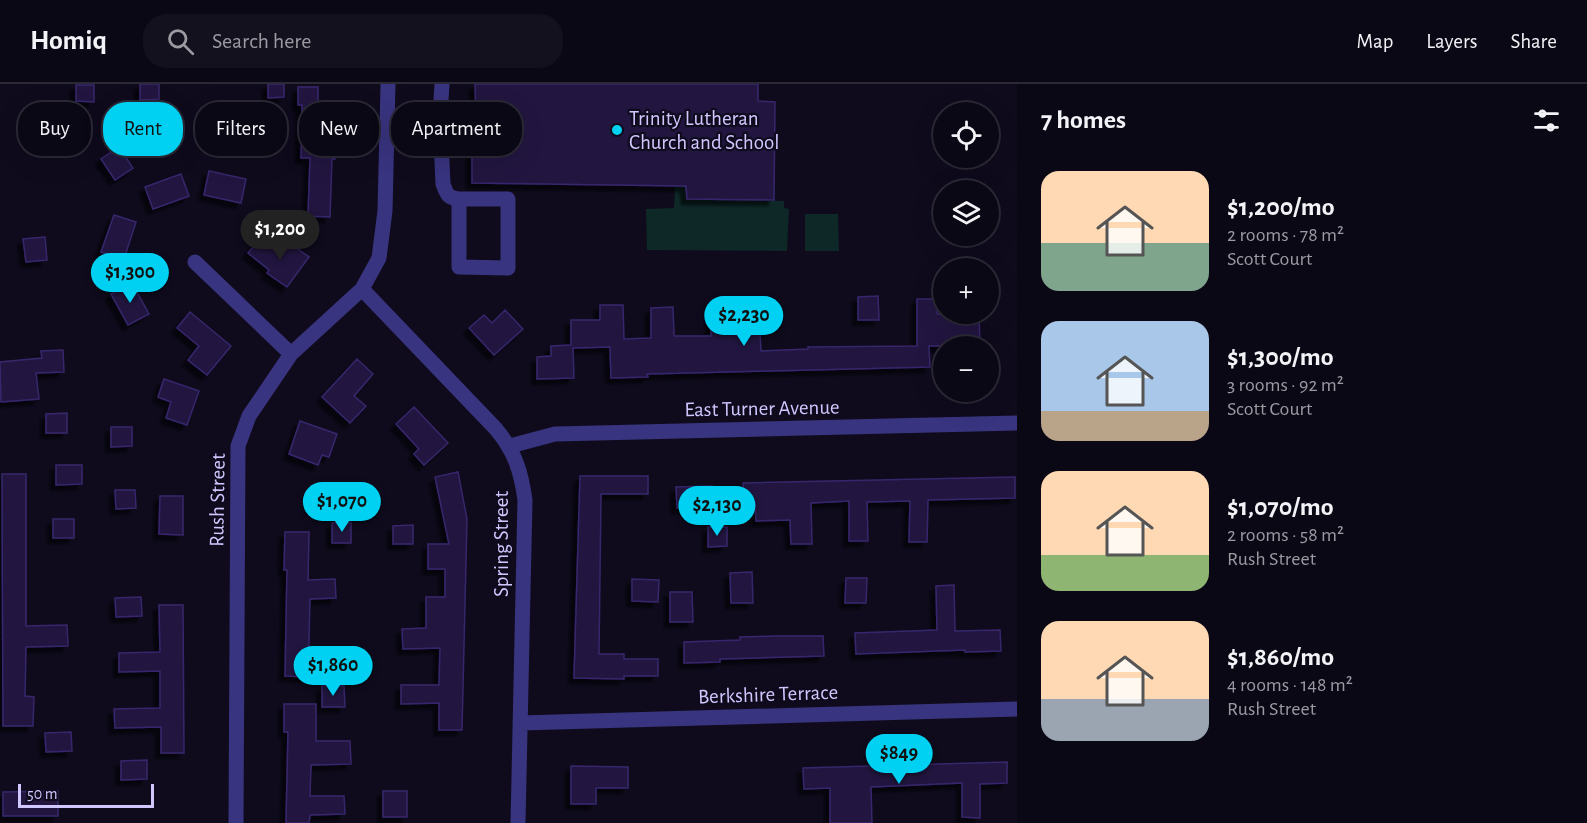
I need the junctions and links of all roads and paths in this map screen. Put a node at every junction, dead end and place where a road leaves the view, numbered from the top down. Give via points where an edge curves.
1 (388, 84) edge
2 (442, 84) edge
3 (441, 102) edge
4 (388, 116) junction
5 (391, 116) edge
6 (442, 156) edge
7 (459, 199) junction
8 (195, 262) dead end
9 (362, 289) junction
10 (291, 354) junction
11 (1017, 423) edge
12 (510, 446) junction
13 (1017, 709) edge
14 (520, 723) junction
15 (236, 823) edge
16 (518, 823) edge

1 - 4 street, Rush Street
2 - 3 street
4 - 5 street
4 - 9 street, Rush Street via 384,233 379,258
6 - 7 street via 446,194
7 - 7 street via 459,267 508,268 508,199
8 - 10 street
9 - 10 street, Rush Street
9 - 12 street, Spring Street
10 - 15 street, Rush Street via 249,416 238,446
11 - 12 street, East Turner Avenue via 555,434
12 - 14 street, Spring Street via 522,476 525,500
13 - 14 street, Berkshire Terrace
14 - 16 street, Spring Street

